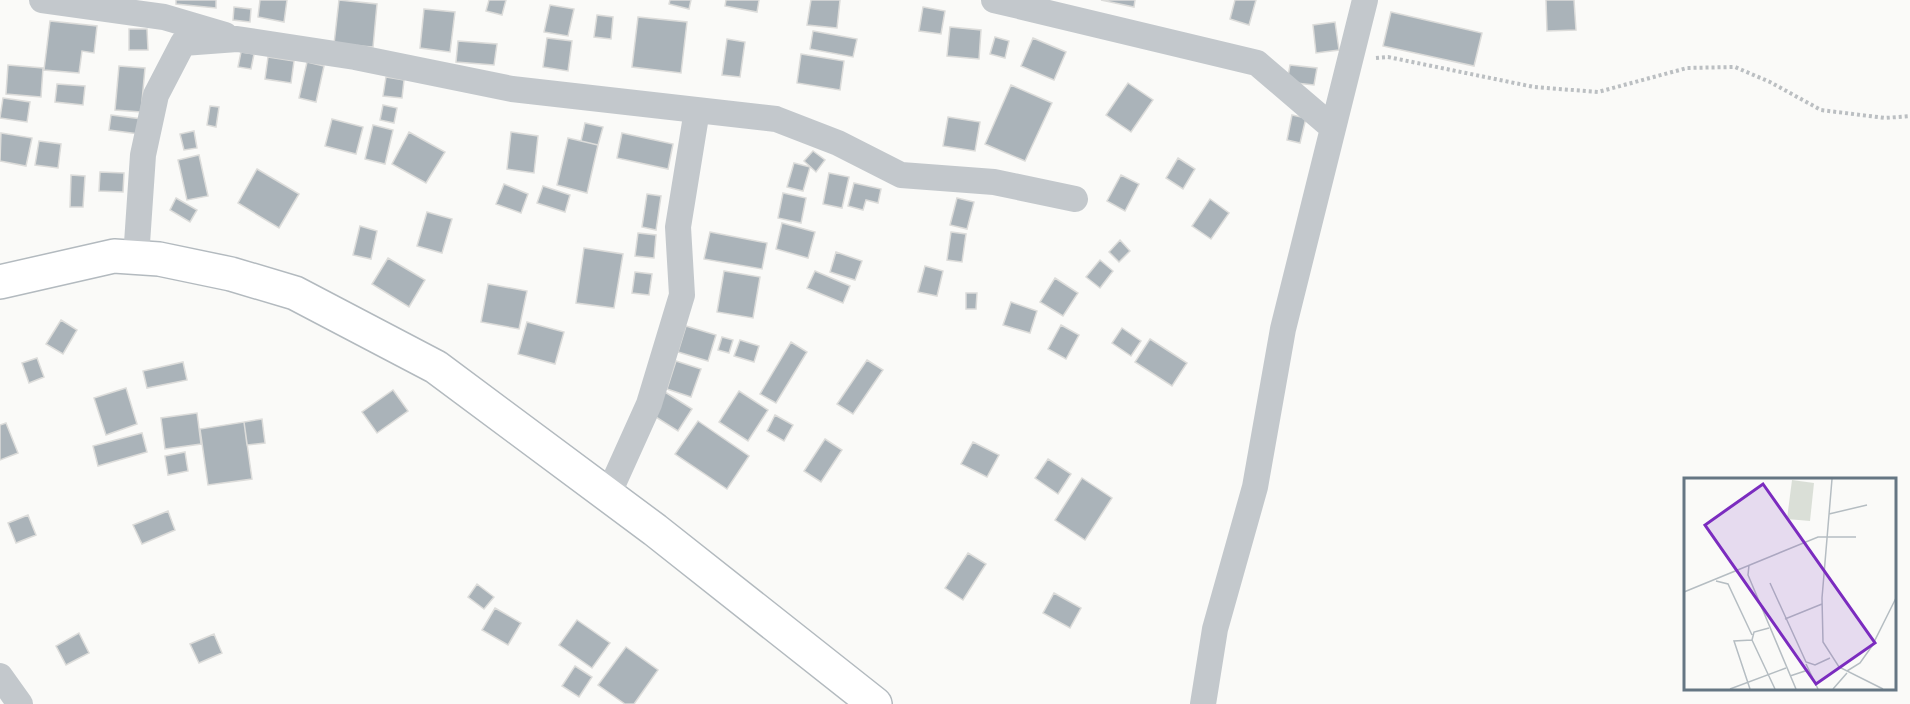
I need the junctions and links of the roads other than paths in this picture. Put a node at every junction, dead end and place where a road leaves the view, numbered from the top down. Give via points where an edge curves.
1 (42, 0) edge
2 (994, 0) edge
3 (1365, 0) edge
4 (156, 8) edge
5 (237, 39) junction
6 (697, 110) junction
7 (1333, 128) junction
8 (1075, 199) dead end
9 (136, 258) junction
10 (0, 282) edge
11 (608, 495) junction
12 (0, 676) edge
13 (20, 704) edge
14 (875, 704) edge
15 (1203, 704) edge

1 - 4 street
2 - 7 street via 1257,63
3 - 7 street
4 - 5 street
5 - 6 street via 355,57 512,89
5 - 9 street via 183,43 156,95 143,155
6 - 8 street via 776,119 838,143 901,175 994,182
6 - 11 street via 678,228 682,295 649,404
7 - 15 street via 1283,328 1255,487 1215,629
9 - 10 main road via 114,256
9 - 11 main road via 231,274 295,293 436,367
11 - 14 main road
12 - 13 street

